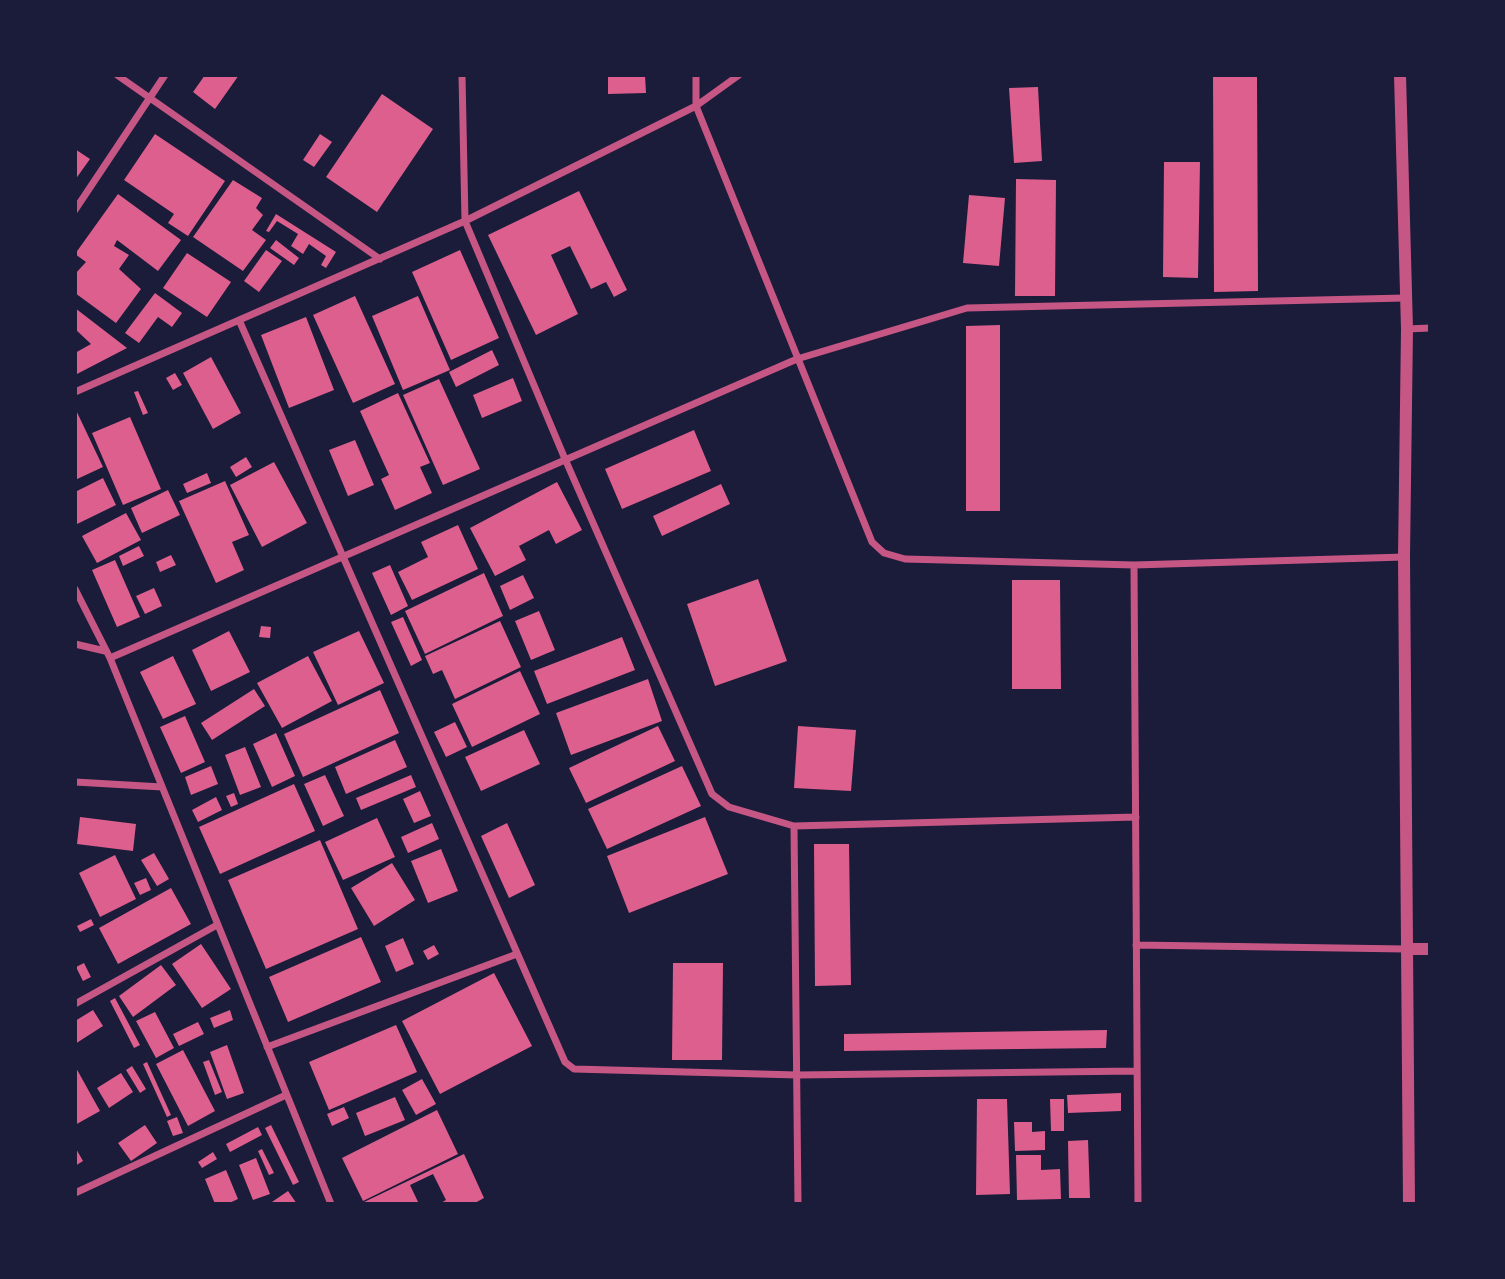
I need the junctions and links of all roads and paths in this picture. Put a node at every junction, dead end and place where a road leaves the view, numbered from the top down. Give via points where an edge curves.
1 (117, 75) edge
2 (165, 75) edge
3 (462, 75) edge
4 (696, 75) edge
5 (739, 75) edge
6 (1400, 75) edge
7 (149, 99) junction
8 (695, 106) junction
9 (75, 211) edge
10 (465, 221) junction
11 (380, 259) junction
12 (1405, 298) junction
13 (239, 320) junction
14 (1430, 328) edge
15 (1407, 329) junction
16 (797, 359) junction
17 (75, 391) edge
18 (565, 459) junction
19 (342, 556) junction
20 (1404, 557) junction
21 (1134, 565) junction
22 (75, 589) edge
23 (75, 644) edge
24 (108, 654) junction
25 (75, 782) edge
26 (162, 787) junction
27 (1136, 817) junction
28 (793, 826) junction
29 (217, 925) junction
30 (1136, 945) junction
31 (1406, 948) junction
32 (1430, 949) edge
33 (517, 954) junction
34 (75, 1004) edge
35 (267, 1047) junction
36 (1137, 1072) junction
37 (797, 1075) junction
38 (286, 1095) junction
39 (75, 1193) edge
40 (331, 1204) edge
41 (798, 1204) edge
42 (1138, 1204) edge
43 (1409, 1204) edge

1 - 7 street
2 - 7 street
3 - 10 street
4 - 8 street
5 - 8 street
6 - 12 street
7 - 9 street
7 - 11 street
8 - 10 street
8 - 16 street
10 - 11 street
10 - 18 street
11 - 13 street
12 - 15 street
12 - 16 street via 967,308
13 - 17 street
13 - 19 street
14 - 15 street
15 - 20 street
16 - 18 street
16 - 21 street via 872,542 884,553 905,559
18 - 19 street
18 - 28 street via 712,794 729,807
19 - 24 street
19 - 33 street
20 - 21 street
20 - 31 street
21 - 27 street
22 - 24 street
23 - 24 street
24 - 26 street
25 - 26 street
26 - 29 street
27 - 28 street
27 - 30 street
28 - 37 street
29 - 34 street
29 - 35 street
30 - 31 street
30 - 36 street
31 - 32 street
31 - 43 street
33 - 35 street
33 - 37 street via 565,1062 574,1069
35 - 38 street
36 - 37 street
36 - 42 street
37 - 41 street
38 - 39 street
38 - 40 street

